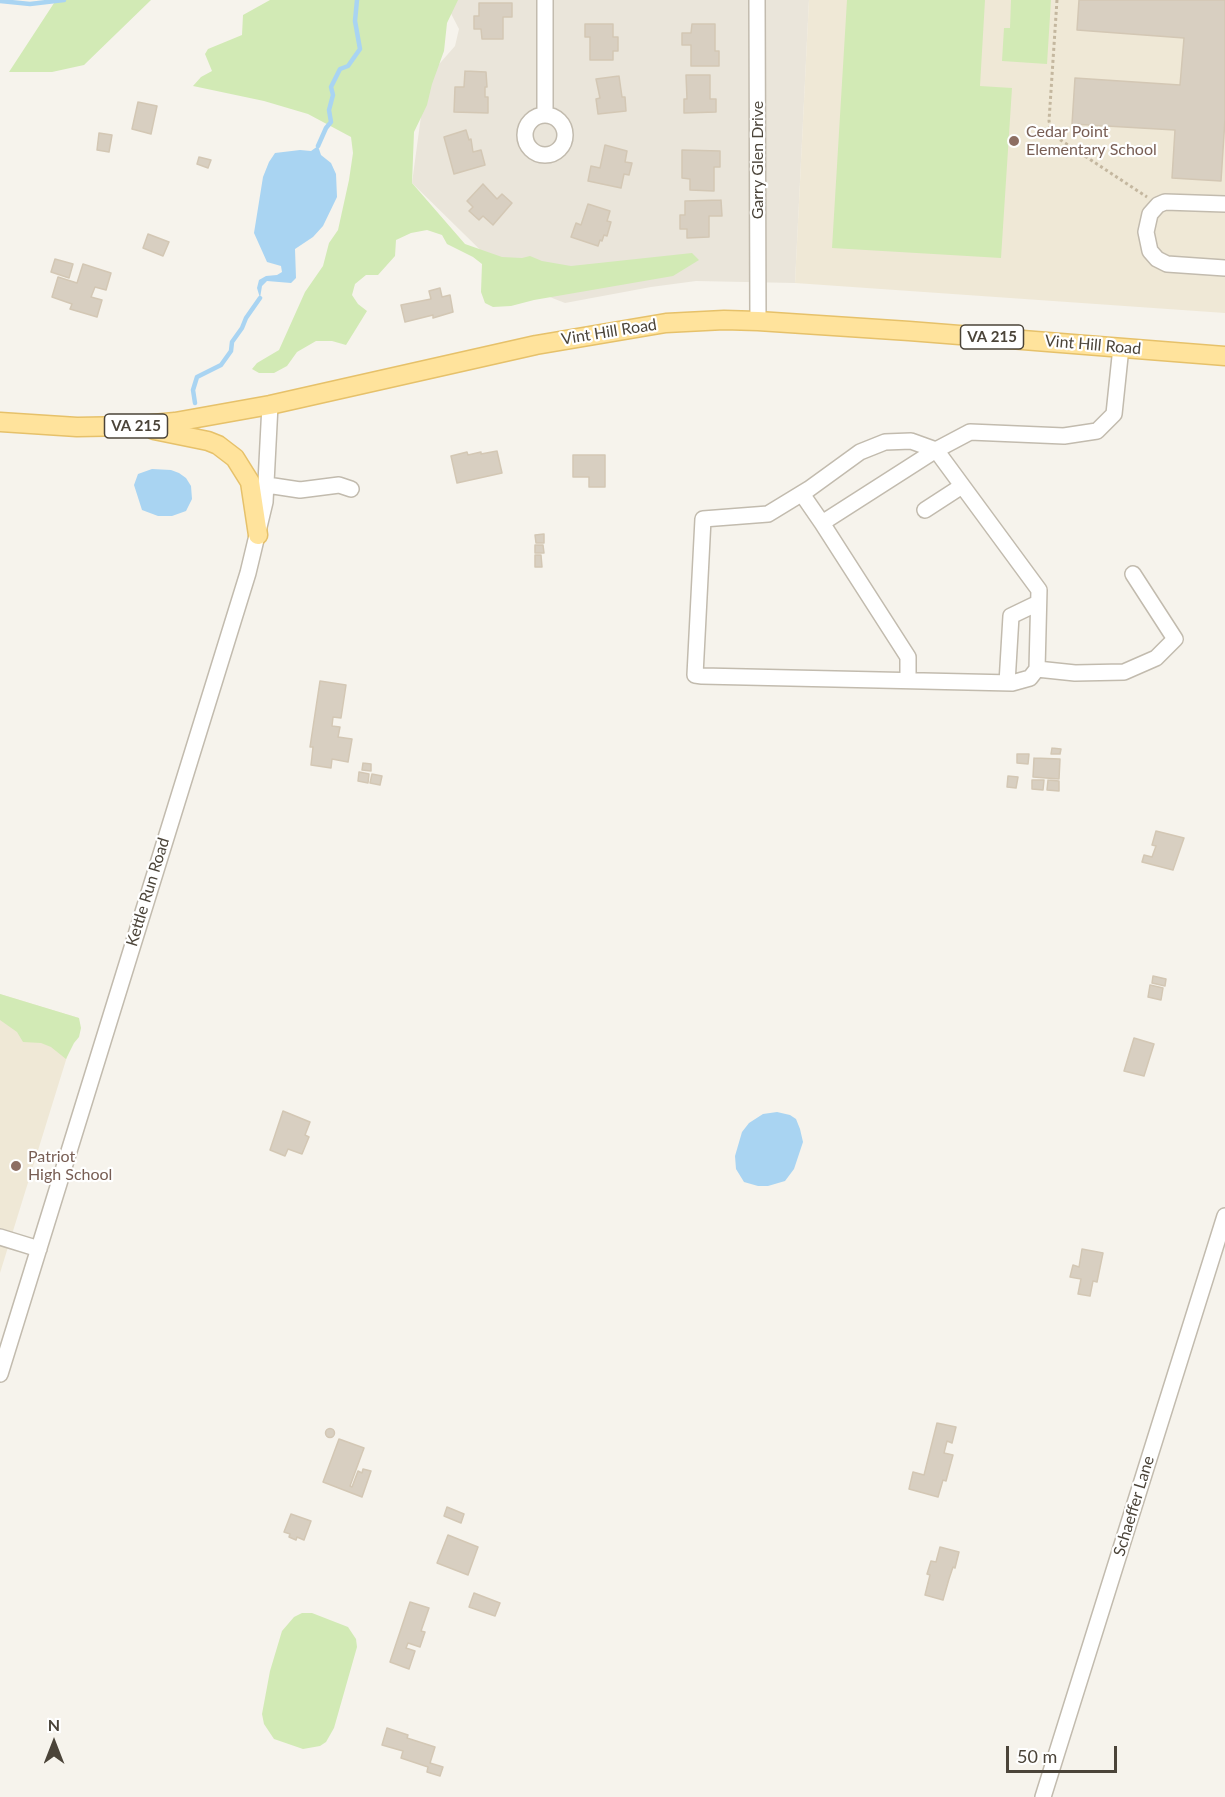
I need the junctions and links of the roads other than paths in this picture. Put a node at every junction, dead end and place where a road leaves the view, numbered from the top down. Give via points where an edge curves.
1 (545, 0) edge
2 (757, 0) edge
3 (545, 115) dead end
4 (1225, 204) edge
5 (1225, 267) edge
6 (758, 321) junction
7 (1121, 347) junction
8 (1225, 356) edge
9 (270, 405) junction
10 (0, 422) edge
11 (132, 426) junction
12 (936, 450) junction
13 (267, 485) junction
14 (962, 486) junction
15 (351, 489) dead end
16 (802, 494) junction
17 (925, 510) dead end
18 (822, 523) junction
19 (258, 535) junction
20 (1132, 574) dead end
21 (1038, 603) junction
22 (1037, 669) junction
23 (908, 680) junction
24 (1007, 683) junction
25 (1225, 1216) edge
26 (0, 1237) edge
27 (39, 1249) junction
28 (0, 1374) edge
29 (1043, 1797) edge

1 - 3 street
2 - 6 street, Garry Glen Drive
4 - 5 street via 1176,201 1158,205 1150,214 1146,232 1150,251 1167,264
6 - 7 main road, Vint Hill Road / VA 215
6 - 9 main road, Vint Hill Road / VA 215 via 666,323 615,330
7 - 8 main road, Vint Hill Road / VA 215
7 - 12 street via 1114,414 1097,432 1064,436 970,432
9 - 11 main road, Vint Hill Road / VA 215
9 - 13 street, Kettle Run Road
10 - 11 main road, Vint Hill Road / VA 215
11 - 19 main road via 208,441 228,452 250,482
12 - 14 street
12 - 16 street via 911,441 885,442 860,452
12 - 18 street
13 - 15 street via 300,490 339,485
13 - 19 street, Kettle Run Road
14 - 17 street
14 - 21 street via 1039,590
16 - 18 street
16 - 23 street via 768,514 703,519 695,675
18 - 23 street via 908,657
19 - 27 street, Kettle Run Road
20 - 22 street via 1175,639 1156,658 1124,672
21 - 22 street
21 - 24 street via 1011,616
22 - 24 street via 1030,678
23 - 24 street
25 - 29 street, Schaeffer Lane
26 - 27 street
27 - 28 street, Kettle Run Road

